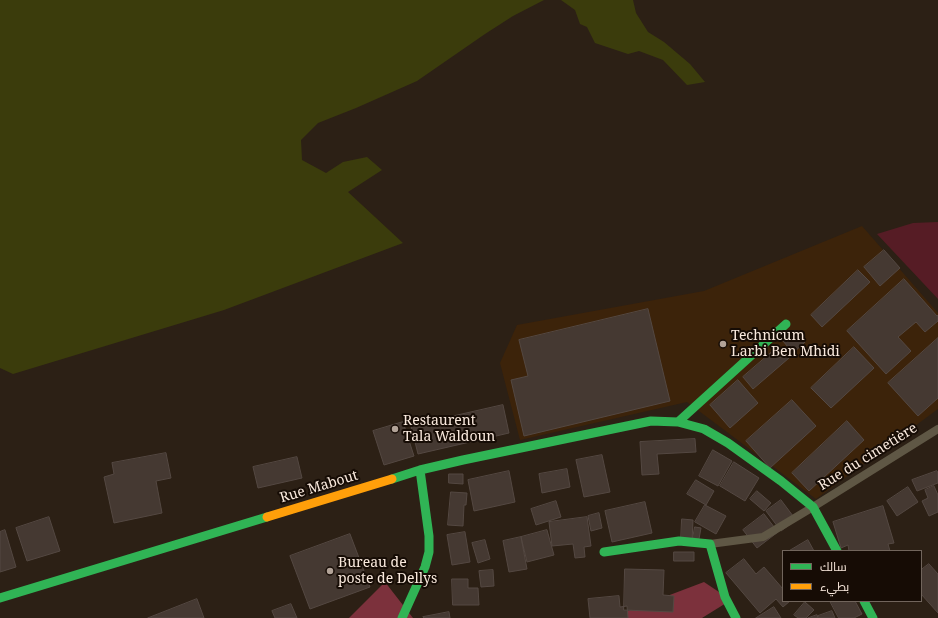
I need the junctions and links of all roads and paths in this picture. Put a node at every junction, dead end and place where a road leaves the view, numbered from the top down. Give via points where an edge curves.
1 (786, 324) dead end
2 (678, 422) junction
3 (938, 429) edge
4 (420, 470) junction
5 (813, 507) junction
6 (710, 544) junction
7 (836, 550) edge
8 (604, 552) dead end
9 (0, 598) edge
10 (865, 602) edge
11 (402, 618) edge
12 (736, 618) edge
13 (873, 618) edge

1 - 2 main road
2 - 4 main road, Rue Mabout via 651,421
2 - 5 main road, Rue Mabout via 704,430 728,443 781,480
3 - 5 lane, Rue du cimetière
4 - 9 main road, Rue Mabout
4 - 11 main road via 429,552
5 - 6 lane, Rue du cimetière via 762,537
5 - 7 main road
6 - 8 main road via 679,541
6 - 12 main road via 725,597
10 - 13 main road

